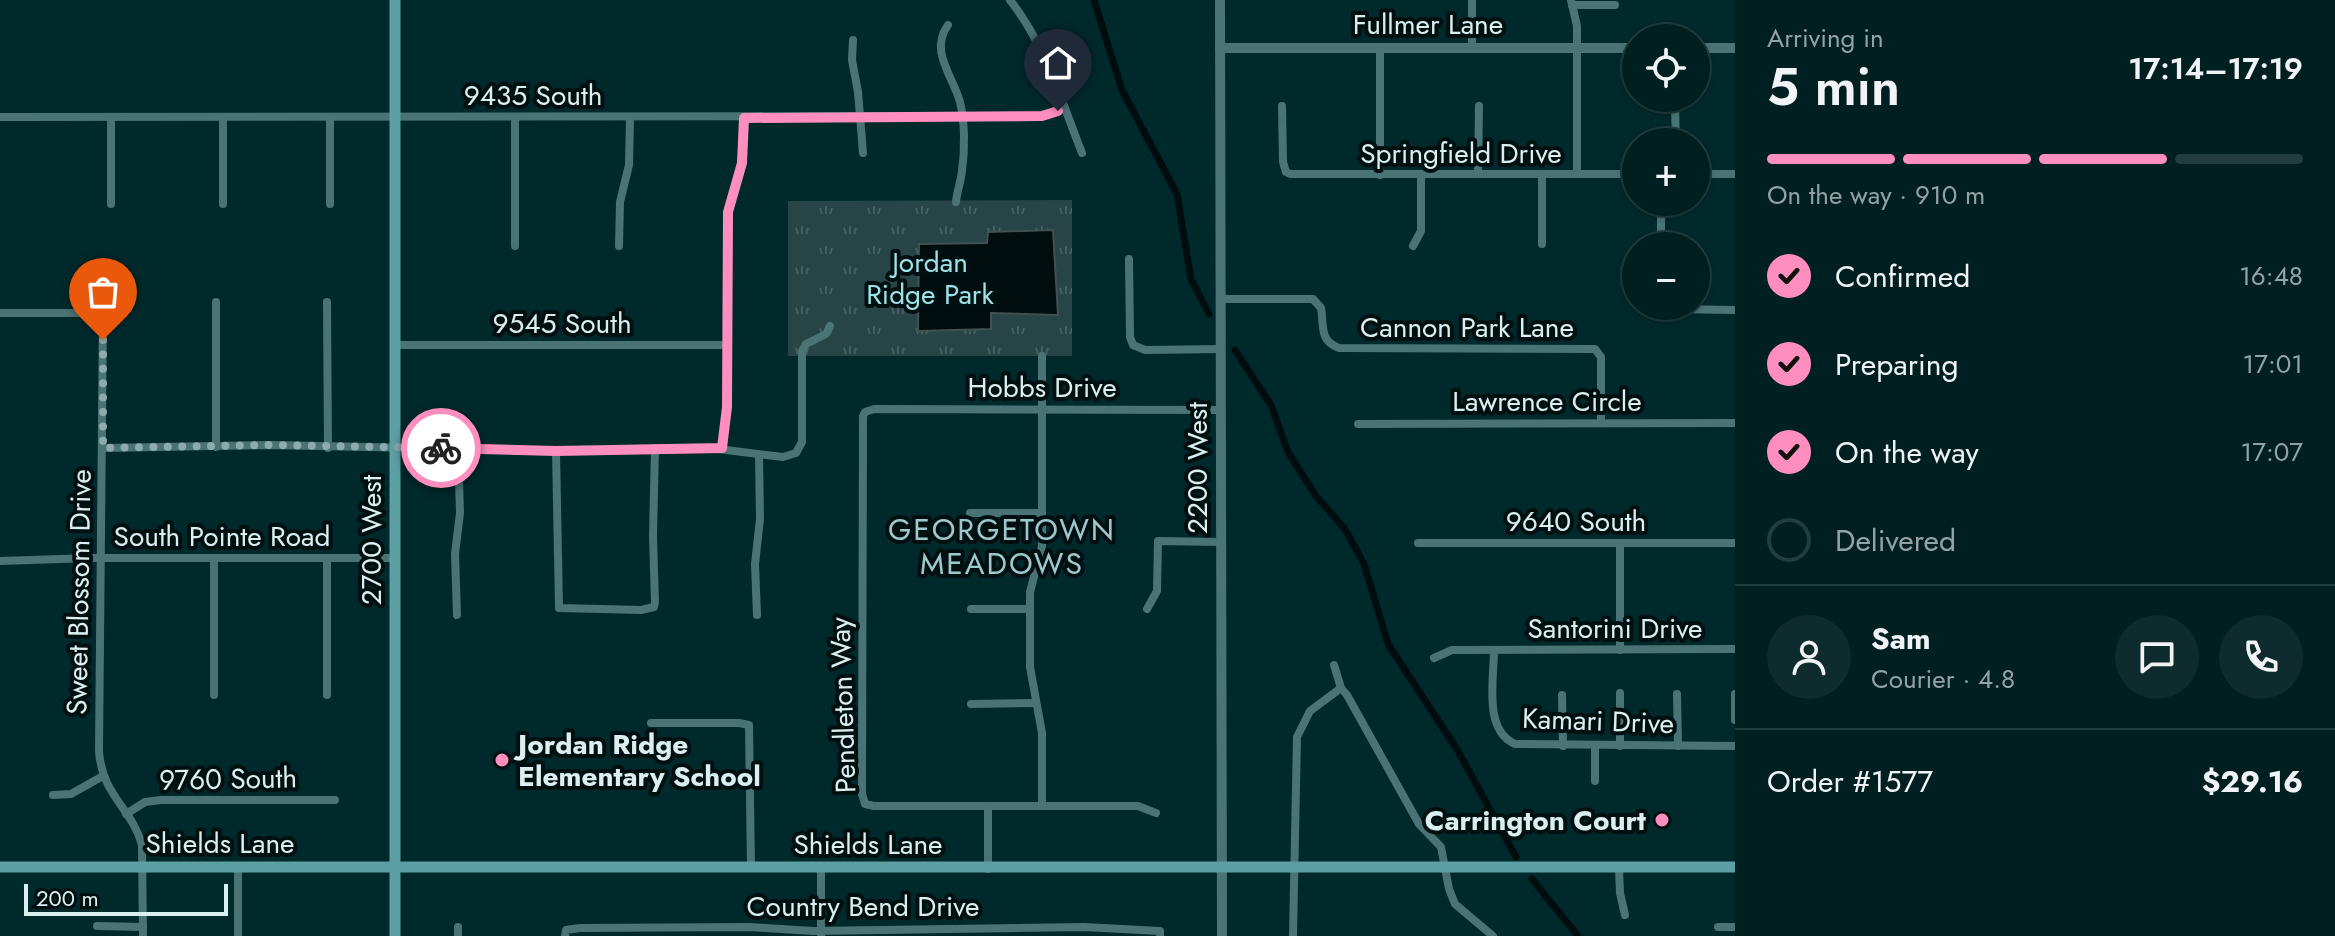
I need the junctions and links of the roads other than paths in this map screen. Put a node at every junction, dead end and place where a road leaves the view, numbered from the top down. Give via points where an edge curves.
1 (395, 0) edge
2 (1010, 0) edge
3 (1220, 0) edge
4 (1472, 0) edge
5 (1572, 3) edge
6 (1615, 5) dead end
7 (948, 25) dead end
8 (853, 40) dead end
9 (1220, 48) junction
10 (1380, 48) junction
11 (1472, 48) junction
12 (1577, 48) junction
13 (1622, 48) edge
14 (1710, 48) edge
15 (1735, 48) edge
16 (1282, 106) dead end
17 (1479, 106) dead end
18 (1065, 108) junction
19 (0, 117) edge
20 (111, 117) junction
21 (223, 117) junction
22 (515, 117) junction
23 (860, 117) junction
24 (962, 117) junction
25 (330, 118) junction
26 (395, 118) junction
27 (630, 118) junction
28 (744, 118) junction
29 (863, 153) dead end
30 (1082, 153) dead end
31 (1478, 174) junction
32 (1542, 174) junction
33 (1577, 174) junction
34 (1622, 174) edge
35 (1710, 174) edge
36 (1735, 174) edge
37 (1380, 175) junction
38 (1421, 175) junction
39 (956, 202) dead end
40 (111, 204) dead end
41 (223, 204) dead end
42 (330, 204) dead end
43 (1542, 244) dead end
44 (515, 246) dead end
45 (619, 246) dead end
46 (1413, 246) dead end
47 (1129, 259) dead end
48 (1220, 299) junction
49 (216, 302) dead end
50 (327, 302) dead end
51 (1710, 310) edge
52 (1735, 310) edge
53 (0, 313) edge
54 (830, 326) dead end
55 (396, 345) junction
56 (727, 345) junction
57 (1220, 349) junction
58 (1042, 356) dead end
59 (1042, 409) junction
60 (1221, 410) junction
61 (865, 412) joint
62 (1601, 423) junction
63 (1735, 423) edge
64 (1358, 424) dead end
65 (216, 447) junction
66 (103, 448) junction
67 (328, 448) junction
68 (395, 448) junction
69 (458, 448) junction
70 (655, 448) junction
71 (722, 448) junction
72 (556, 451) junction
73 (759, 455) junction
74 (970, 513) dead end
75 (1042, 513) junction
76 (1221, 542) junction
77 (1418, 543) dead end
78 (1620, 543) junction
79 (1735, 543) edge
80 (99, 558) junction
81 (214, 558) junction
82 (327, 558) junction
83 (395, 558) junction
84 (0, 561) edge
85 (971, 609) dead end
86 (1030, 609) junction
87 (1147, 609) dead end
88 (457, 615) dead end
89 (757, 615) dead end
90 (1735, 649) edge
91 (1494, 650) junction
92 (1620, 650) junction
93 (1434, 658) dead end
94 (1334, 665) dead end
95 (1341, 688) junction
96 (1620, 693) dead end
97 (1677, 694) dead end
98 (1735, 694) edge
99 (214, 695) dead end
100 (327, 695) dead end
101 (1562, 695) dead end
102 (1036, 703) junction
103 (971, 704) dead end
104 (1735, 720) edge
105 (651, 723) dead end
106 (1563, 746) junction
107 (1595, 746) junction
108 (1620, 746) junction
109 (1678, 746) junction
110 (1735, 746) edge
111 (103, 776) junction
112 (1595, 781) dead end
113 (53, 795) dead end
114 (335, 800) dead end
115 (988, 806) junction
116 (1042, 806) junction
117 (1156, 813) dead end
118 (126, 814) junction
119 (0, 867) edge
120 (143, 867) junction
121 (238, 867) junction
122 (1735, 867) edge
123 (395, 868) junction
124 (751, 868) junction
125 (821, 868) junction
126 (1295, 868) junction
127 (1446, 868) junction
128 (1619, 868) junction
129 (988, 869) junction
130 (1222, 869) junction
131 (1625, 915) dead end
132 (97, 926) dead end
133 (1718, 927) dead end
134 (1735, 927) edge
135 (143, 931) edge
136 (821, 933) edge
137 (900, 933) edge
138 (238, 936) edge
139 (395, 936) edge
140 (565, 936) edge
141 (1160, 936) edge
142 (1222, 936) edge
143 (1293, 936) edge
144 (1493, 936) edge

1 - 26 main road, 2700 West
2 - 18 street via 1034,33
3 - 9 street, 2200 West
4 - 11 street
5 - 6 street
5 - 12 street
7 - 24 street via 942,57
8 - 23 street
9 - 10 street, Fullmer Lane
9 - 48 street, 2200 West
10 - 11 street, Fullmer Lane
10 - 37 street
11 - 12 street, Fullmer Lane
12 - 13 street, Fullmer Lane
12 - 33 street
14 - 15 street
16 - 37 street, Springfield Drive via 1286,172
17 - 31 street
18 - 24 street, 9435 South via 1042,116
18 - 30 street
19 - 20 street, 9435 South
20 - 21 street, 9435 South
20 - 40 street
21 - 25 street, 9435 South
21 - 41 street
22 - 26 street, 9435 South
22 - 27 street, 9435 South
22 - 44 street
23 - 24 street, 9435 South
23 - 28 street, 9435 South
23 - 29 street
24 - 39 street
25 - 26 street, 9435 South
25 - 42 street
26 - 55 main road, 2700 West
27 - 28 street, 9435 South
27 - 45 street
28 - 56 street via 742,163 728,212
31 - 32 street, Springfield Drive
31 - 38 street, Springfield Drive
32 - 33 street, Springfield Drive
32 - 43 street
33 - 34 street, Springfield Drive
35 - 36 street
37 - 38 street, Springfield Drive
38 - 46 street via 1421,231
47 - 57 street via 1133,345 1145,350
48 - 57 street, 2200 West
48 - 62 street, Cannon Park Lane via 1313,299 1321,308 1324,337 1339,348 1592,348 1601,357
49 - 65 street
50 - 67 street
51 - 52 street
53 - 66 street, Sweet Blossom Drive via 103,313
54 - 73 street via 802,351 800,447 790,456
55 - 56 street, 9545 South
55 - 68 main road, 2700 West
56 - 71 street
57 - 60 street, 2200 West
58 - 59 street
59 - 60 street, Hobbs Drive
59 - 61 street, Hobbs Drive
59 - 75 street
60 - 76 street, 2200 West
61 - 115 street, Pendleton Way via 863,799 874,806
62 - 63 street, Lawrence Circle
62 - 64 street, Lawrence Circle
65 - 66 street
65 - 67 street
66 - 80 street, Sweet Blossom Drive
67 - 68 street
68 - 69 street
68 - 83 main road, 2700 West
69 - 72 street
69 - 88 street
70 - 71 street
70 - 72 street
70 - 72 street via 654,607 606,610 559,608
71 - 73 street
73 - 89 street
74 - 75 street
75 - 86 street via 1042,546 1031,581
76 - 87 street via 1158,541 1157,591
76 - 130 street, 2200 West
77 - 78 street, 9640 South
78 - 79 street, 9640 South
78 - 92 street
80 - 81 street, South Pointe Road
80 - 84 street, South Pointe Road
80 - 111 street, Sweet Blossom Drive
81 - 82 street, South Pointe Road
81 - 99 street
82 - 83 street, South Pointe Road
82 - 100 street
83 - 123 main road, 2700 West
85 - 86 street
86 - 102 street
90 - 92 street, Santorini Drive
91 - 92 street, Santorini Drive
91 - 93 street, Santorini Drive via 1452,650
91 - 106 street, Kamari Drive via 1494,715 1500,733 1521,745
94 - 95 street
95 - 126 street via 1310,711 1297,737
95 - 127 street via 1419,824 1441,847
96 - 108 street
97 - 109 street
98 - 104 street
101 - 106 street
102 - 103 street
102 - 116 street via 1042,733
105 - 124 street via 749,725
106 - 107 street, Kamari Drive
107 - 108 street, Kamari Drive
107 - 112 street
108 - 109 street, Kamari Drive
109 - 110 street, Kamari Drive
111 - 113 street via 71,794
111 - 118 street, Sweet Blossom Drive
114 - 118 street, 9760 South via 161,800 145,802
115 - 116 street, Pendleton Way
115 - 129 street
116 - 117 street, Pendleton Way via 1138,806
118 - 120 street, Sweet Blossom Drive via 139,833
119 - 120 main road, Shields Lane
120 - 121 main road, Shields Lane
120 - 135 street, Sweet Blossom Drive
121 - 123 main road, Shields Lane
121 - 138 street
122 - 128 main road, Shields Lane
123 - 124 main road, Shields Lane
123 - 139 main road, 2700 West
124 - 125 main road, Shields Lane
125 - 129 main road, Shields Lane
125 - 136 street
126 - 127 main road, Shields Lane
126 - 130 main road, Shields Lane
126 - 143 street
127 - 128 main road, Shields Lane
127 - 144 street via 1455,904
128 - 131 street
129 - 130 main road, Shields Lane
130 - 142 street, 2200 West
132 - 135 street
133 - 134 street
136 - 137 street, Country Bend Drive
136 - 140 street, Country Bend Drive via 750,927 580,928 566,930
137 - 141 street, Country Bend Drive via 1084,927 1160,931

